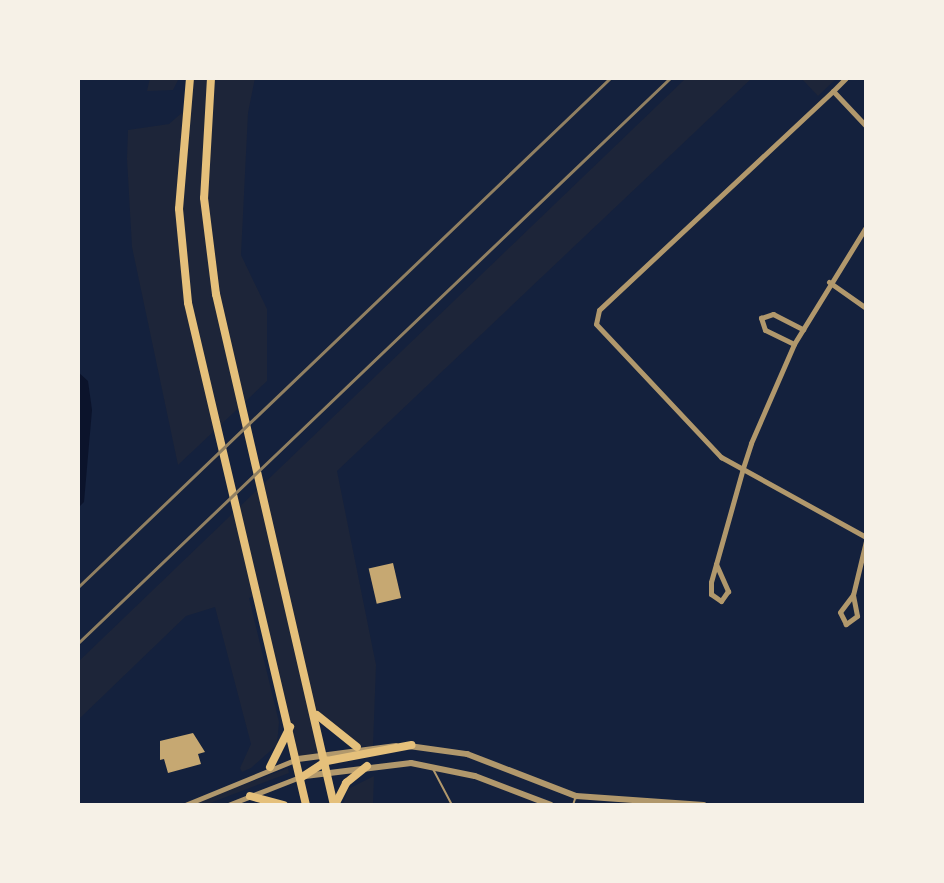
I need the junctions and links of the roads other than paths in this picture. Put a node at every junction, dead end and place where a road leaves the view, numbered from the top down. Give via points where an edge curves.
1 (190, 78) edge
2 (211, 78) edge
3 (846, 78) edge
4 (833, 91) junction
5 (866, 126) edge
6 (866, 227) edge
7 (829, 282) junction
8 (866, 308) edge
9 (802, 329) junction
10 (794, 344) junction
11 (743, 468) junction
12 (866, 539) edge
13 (716, 564) junction
14 (853, 595) junction
15 (317, 715) junction
16 (290, 725) junction
17 (412, 746) junction
18 (357, 747) junction
19 (326, 757) junction
20 (298, 759) junction
21 (429, 765) junction
22 (367, 766) junction
23 (270, 767) junction
24 (329, 772) junction
25 (302, 777) junction
26 (250, 796) junction
27 (576, 796) junction
28 (185, 805) edge
29 (228, 805) edge
30 (284, 805) edge
31 (306, 805) edge
32 (334, 805) edge
33 (452, 805) edge
34 (551, 805) edge
35 (573, 805) edge
36 (704, 805) edge

1 - 16 main road via 179,198 188,303
2 - 15 main road via 204,198 216,294
3 - 4 street
4 - 5 street
4 - 11 street via 596,316 600,331 707,446
6 - 7 street
7 - 8 street
7 - 9 street
9 - 10 street
9 - 10 street via 773,314 761,318 765,330
10 - 11 street
11 - 12 street
11 - 13 street
12 - 14 street
13 - 13 street via 710,589 721,601 728,591
14 - 14 street via 840,612 846,624 858,616
15 - 18 main road
15 - 19 main road
16 - 20 main road
16 - 23 main road
17 - 18 street
17 - 19 main road
17 - 27 street via 467,754
18 - 19 street
19 - 20 street
19 - 24 main road
19 - 25 main road
20 - 23 street
20 - 25 main road
21 - 22 street
21 - 33 lane via 451,795
21 - 34 street via 475,776
22 - 24 street
22 - 32 main road via 346,783
23 - 28 street
24 - 25 street
24 - 32 main road
25 - 26 street
25 - 31 main road
26 - 29 street
26 - 30 main road
27 - 35 lane
27 - 36 street

